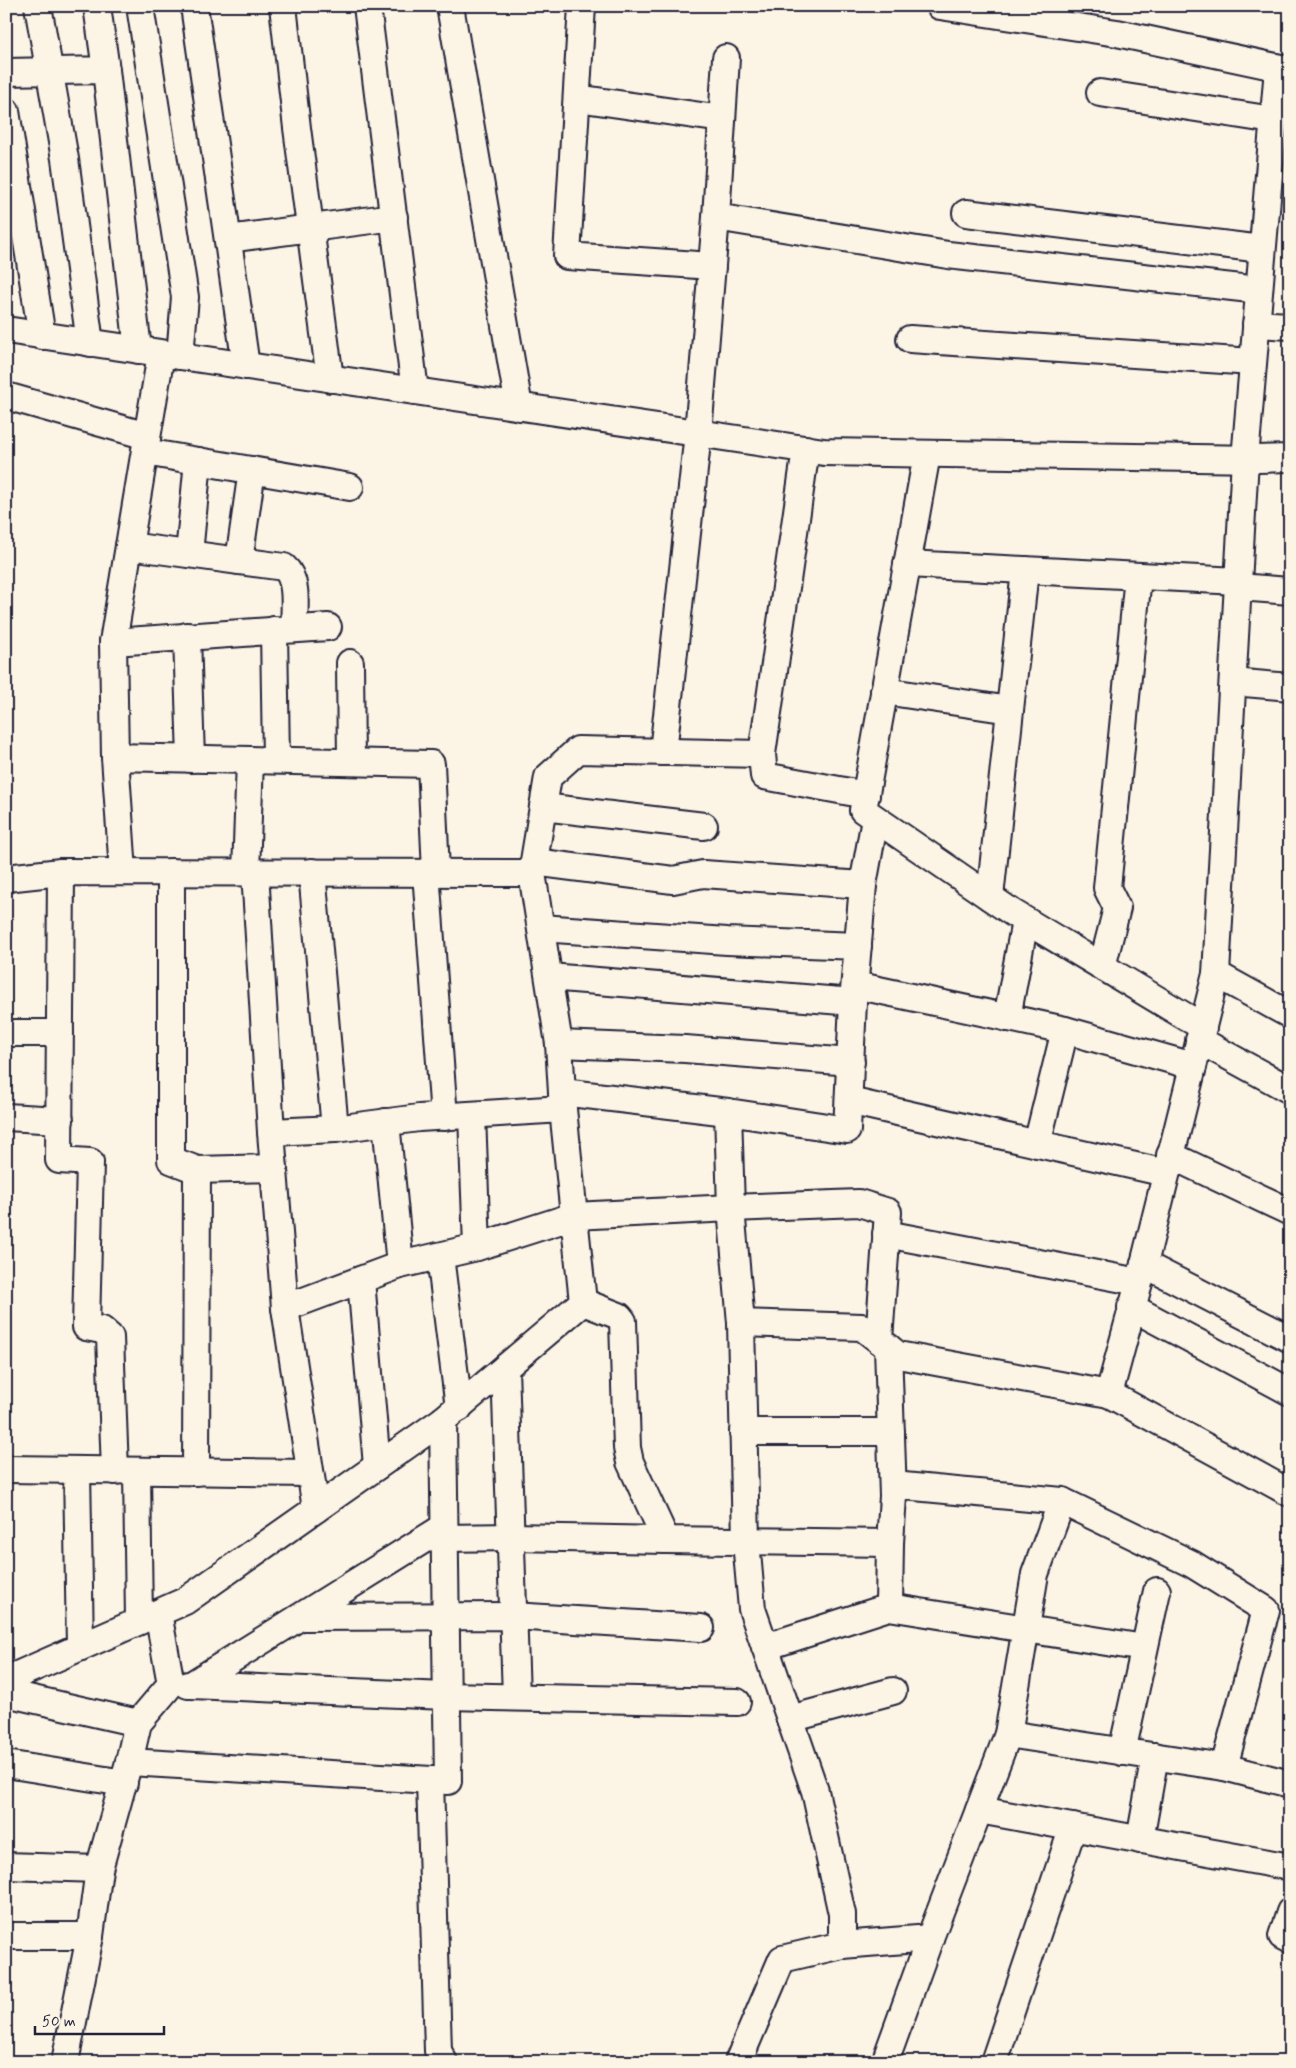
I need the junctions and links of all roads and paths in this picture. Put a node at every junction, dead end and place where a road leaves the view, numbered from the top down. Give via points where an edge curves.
1 (38, 6) edge
2 (97, 6) edge
3 (140, 6) edge
4 (194, 6) edge
5 (283, 6) edge
6 (367, 6) edge
7 (450, 6) edge
8 (582, 6) edge
9 (940, 6) edge
10 (726, 58) dead end
11 (1284, 69) edge
12 (106, 70) junction
13 (48, 71) junction
14 (6, 72) edge
15 (1100, 93) dead end
16 (576, 98) junction
17 (6, 111) edge
18 (722, 119) junction
19 (1273, 120) junction
20 (966, 214) dead end
21 (394, 217) junction
22 (716, 217) junction
23 (310, 227) junction
24 (228, 239) junction
25 (1262, 250) junction
26 (712, 266) junction
27 (1259, 290) junction
28 (1256, 324) junction
29 (1290, 326) edge
30 (6, 330) edge
31 (42, 336) junction
32 (910, 339) dead end
33 (90, 343) junction
34 (160, 353) junction
35 (1253, 362) junction
36 (246, 366) junction
37 (330, 379) junction
38 (415, 391) junction
39 (6, 396) edge
40 (519, 407) junction
41 (698, 433) junction
42 (146, 444) junction
43 (806, 449) junction
44 (927, 454) junction
45 (1290, 458) edge
46 (1245, 459) junction
47 (198, 461) junction
48 (252, 470) junction
49 (350, 487) dead end
50 (129, 546) junction
51 (189, 554) junction
52 (239, 561) junction
53 (907, 564) junction
54 (1025, 570) junction
55 (1138, 576) junction
56 (1238, 584) junction
57 (1290, 591) edge
58 (328, 627) dead end
59 (284, 630) junction
60 (187, 636) junction
61 (113, 642) junction
62 (350, 663) dead end
63 (1233, 682) junction
64 (1290, 688) edge
65 (884, 691) junction
66 (1010, 710) junction
67 (663, 752) junction
68 (762, 754) junction
69 (115, 757) junction
70 (191, 758) junction
71 (250, 760) junction
72 (276, 760) junction
73 (351, 762) junction
74 (866, 795) junction
75 (543, 807) junction
76 (875, 818) junction
77 (704, 826) dead end
78 (533, 867) junction
79 (61, 872) junction
80 (123, 872) junction
81 (171, 872) junction
82 (250, 872) junction
83 (312, 872) junction
84 (431, 872) junction
85 (6, 878) edge
86 (863, 885) junction
87 (990, 897) junction
88 (1025, 921) junction
89 (541, 928) junction
90 (858, 946) junction
91 (1102, 967) junction
92 (1216, 974) junction
93 (549, 977) junction
94 (854, 993) junction
95 (1290, 1015) edge
96 (1007, 1018) junction
97 (1065, 1030) junction
98 (6, 1032) edge
99 (60, 1033) junction
100 (1201, 1033) junction
101 (560, 1044) junction
102 (850, 1062) junction
103 (1193, 1066) junction
104 (1290, 1090) edge
105 (562, 1101) junction
106 (849, 1101) junction
107 (728, 1112) junction
108 (472, 1115) junction
109 (6, 1117) edge
110 (444, 1117) junction
111 (60, 1120) junction
112 (386, 1122) junction
113 (335, 1129) junction
114 (271, 1132) junction
115 (1037, 1144) junction
116 (1168, 1164) junction
117 (274, 1168) junction
118 (198, 1170) junction
119 (731, 1208) junction
120 (1290, 1212) edge
121 (574, 1216) junction
122 (886, 1234) junction
123 (477, 1247) junction
124 (440, 1256) junction
125 (400, 1265) junction
126 (1142, 1273) junction
127 (361, 1280) junction
128 (583, 1302) junction
129 (1131, 1307) junction
130 (285, 1308) junction
131 (741, 1323) junction
132 (1290, 1339) edge
133 (883, 1344) junction
134 (505, 1368) junction
135 (1290, 1392) edge
136 (1109, 1394) junction
137 (451, 1414) junction
138 (744, 1432) junction
139 (891, 1432) junction
140 (377, 1466) junction
141 (6, 1470) edge
142 (76, 1470) junction
143 (126, 1471) junction
144 (196, 1472) junction
145 (310, 1473) junction
146 (892, 1485) junction
147 (1290, 1493) edge
148 (1062, 1501) junction
149 (316, 1509) junction
150 (444, 1533) junction
151 (512, 1537) junction
152 (666, 1540) junction
153 (746, 1541) junction
154 (890, 1543) junction
155 (1157, 1591) dead end
156 (889, 1607) junction
157 (445, 1616) junction
158 (513, 1616) junction
159 (149, 1617) junction
160 (302, 1617) junction
161 (701, 1628) dead end
162 (1026, 1630) junction
163 (80, 1647) junction
164 (765, 1647) junction
165 (1144, 1648) junction
166 (6, 1680) edge
167 (181, 1684) junction
168 (893, 1691) dead end
169 (6, 1693) edge
170 (446, 1696) junction
171 (516, 1697) junction
172 (738, 1702) dead end
173 (790, 1719) junction
174 (138, 1723) junction
175 (1008, 1734) junction
176 (1122, 1752) junction
177 (1155, 1756) junction
178 (6, 1764) edge
179 (1224, 1767) junction
180 (126, 1772) junction
181 (430, 1780) junction
182 (1290, 1784) edge
183 (979, 1810) junction
184 (1073, 1827) junction
185 (1140, 1840) junction
186 (6, 1866) edge
187 (1290, 1868) edge
188 (100, 1869) junction
189 (1290, 1912) edge
190 (6, 1936) edge
191 (90, 1936) junction
192 (930, 1938) junction
193 (1290, 1940) edge
194 (842, 1945) junction
195 (65, 2062) edge
196 (444, 2062) edge
197 (738, 2062) edge
198 (885, 2062) edge
199 (994, 2062) edge

1 - 13 street
2 - 12 street
3 - 34 street via 185,297
4 - 24 street
5 - 23 street
6 - 21 street
7 - 40 street
8 - 16 street
9 - 11 street via 1117,33
10 - 18 street
11 - 19 street
12 - 13 street
12 - 34 street
13 - 14 street
13 - 33 street via 65,159
15 - 19 street
16 - 18 street
16 - 26 street via 567,256
17 - 31 street
18 - 22 street
19 - 25 street
20 - 25 street
21 - 23 street
21 - 38 street
22 - 26 street
22 - 27 street via 948,255
23 - 24 street
23 - 37 street
24 - 36 street
25 - 27 street
26 - 41 street
27 - 28 street
28 - 29 street
28 - 35 street
30 - 31 street
31 - 33 street
32 - 35 street
33 - 34 street
34 - 36 street
34 - 42 street
35 - 46 street
36 - 37 street
37 - 38 street
38 - 40 street
39 - 42 street
40 - 41 street
41 - 43 street
41 - 67 street
42 - 47 street
42 - 50 street
43 - 44 street
43 - 68 street
44 - 46 street
44 - 53 street
45 - 46 street
46 - 56 street
47 - 48 street
47 - 51 street
48 - 49 street
48 - 52 street
50 - 51 street
50 - 61 street
51 - 52 street
52 - 59 street via 284,567 290,572 293,580
53 - 54 street
53 - 65 street
54 - 55 street
54 - 66 street
55 - 56 street
55 - 91 street via 1108,888 1116,908
56 - 57 street
56 - 63 street
58 - 59 street
59 - 60 street
59 - 72 street
60 - 61 street
60 - 70 street
61 - 69 street
62 - 73 street
63 - 64 street
63 - 92 street
65 - 66 street
65 - 74 street
66 - 87 street
67 - 68 street
67 - 75 street via 578,750 548,777
68 - 74 street via 764,776
69 - 70 street
69 - 80 street
70 - 71 street
71 - 72 street
71 - 82 street
72 - 73 street
73 - 84 street via 431,764
74 - 76 street via 863,810
75 - 77 street
75 - 78 street
76 - 86 street
76 - 87 street
78 - 84 street
78 - 86 street via 673,880 703,874
78 - 89 street
79 - 80 street
79 - 85 street
79 - 99 street
80 - 81 street
81 - 82 street
81 - 118 street via 171,1160
82 - 83 street
82 - 114 street
83 - 84 street
83 - 113 street
84 - 110 street
86 - 90 street
87 - 88 street
88 - 91 street
88 - 96 street
89 - 90 street
89 - 93 street
90 - 94 street
91 - 100 street
92 - 95 street
92 - 100 street
93 - 94 street
93 - 101 street
94 - 96 street
94 - 102 street
96 - 97 street
97 - 103 street
97 - 115 street
98 - 99 street
99 - 111 street
100 - 103 street
100 - 104 street
101 - 102 street via 685,1049
101 - 105 street
102 - 106 street
103 - 116 street
105 - 107 street
105 - 108 street
105 - 121 street
106 - 107 street via 847,1130
106 - 115 street
107 - 119 street
108 - 110 street
108 - 123 street
109 - 111 street
110 - 112 street
111 - 143 street via 60,1160 90,1162 86,1327 102,1330 110,1337
112 - 113 street
112 - 125 street
113 - 114 street
114 - 117 street
115 - 116 street
116 - 120 street
116 - 126 street
117 - 118 street
117 - 130 street
118 - 144 street
119 - 121 street
119 - 122 street via 859,1203 888,1212
119 - 131 street
121 - 123 street
121 - 128 street
122 - 126 street
122 - 133 street
123 - 124 street
124 - 125 street
124 - 137 street
125 - 127 street
126 - 129 street
126 - 132 street
127 - 130 street
127 - 140 street
128 - 134 street
128 - 152 street via 619,1316 623,1321 627,1448 630,1462
129 - 135 street
129 - 136 street
130 - 145 street
131 - 133 street via 862,1327
131 - 138 street
133 - 136 street via 898,1355
133 - 139 street
134 - 137 street
134 - 151 street
136 - 147 street
137 - 140 street
137 - 150 street
138 - 139 street
138 - 153 street
139 - 146 street
140 - 149 street
141 - 142 street
142 - 143 street
142 - 163 street
143 - 144 street
143 - 159 street
144 - 145 street
145 - 149 street
146 - 148 street
146 - 154 street
148 - 162 street via 1035,1574
148 - 179 street via 1192,1564 1266,1610
149 - 159 street via 185,1601
150 - 151 street
150 - 157 street
150 - 160 street
151 - 152 street
151 - 158 street
152 - 153 street
153 - 154 street
153 - 164 street via 752,1609
154 - 156 street
155 - 165 street
156 - 162 street
156 - 164 street
157 - 158 street
157 - 160 street
157 - 170 street
158 - 161 street
158 - 171 street
159 - 163 street
159 - 167 street
160 - 167 street
162 - 165 street
162 - 175 street
163 - 166 street
164 - 173 street
165 - 176 street
167 - 170 street
167 - 174 street
168 - 173 street
169 - 174 street
170 - 171 street
170 - 181 street via 448,1781
171 - 172 street
173 - 194 street via 815,1791 842,1914
174 - 180 street
175 - 176 street
175 - 183 street
176 - 177 street
177 - 179 street
177 - 185 street
178 - 180 street
179 - 182 street
180 - 181 street
180 - 188 street
181 - 196 street via 438,2051
183 - 184 street
183 - 192 street
184 - 185 street
184 - 199 street
185 - 187 street
186 - 188 street
188 - 191 street
189 - 193 street via 1282,1936
190 - 191 street
191 - 195 street
192 - 194 street
192 - 198 street
194 - 197 street via 782,1959

